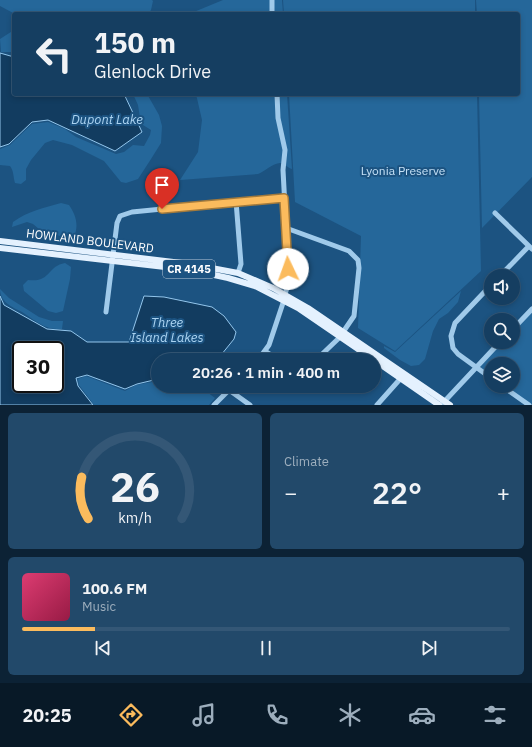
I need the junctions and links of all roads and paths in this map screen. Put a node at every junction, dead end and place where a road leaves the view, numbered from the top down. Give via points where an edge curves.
1 (272, 0) edge
2 (272, 12) edge
3 (277, 96) edge
4 (284, 198) junction
5 (236, 201) junction
6 (495, 213) dead end
7 (286, 228) junction
8 (0, 241) edge
9 (531, 247) edge
10 (0, 248) edge
11 (112, 258) junction
12 (507, 269) edge
13 (238, 273) junction
14 (484, 292) edge
15 (285, 297) junction
16 (532, 309) edge
17 (106, 312) dead end
18 (520, 322) edge
19 (342, 334) junction
20 (494, 349) edge
21 (265, 351) joint
22 (268, 353) edge
23 (323, 353) edge
24 (365, 353) edge
25 (381, 365) edge
26 (476, 368) junction
27 (484, 373) edge
28 (400, 378) junction
29 (225, 393) edge
30 (236, 393) edge
31 (512, 393) edge
32 (441, 404) edge
33 (214, 405) edge
34 (250, 405) edge
35 (377, 405) edge
36 (450, 405) edge
37 (529, 405) edge

1 - 2 street
3 - 4 street via 278,118 285,150
4 - 5 street
4 - 7 street
5 - 11 street via 125,213 120,216 117,223
5 - 13 street via 241,264
6 - 9 street
7 - 15 street via 289,282
7 - 19 street via 348,251 358,260 354,316
8 - 11 main road, HOWLAND BOULEVARD / CR 4145
9 - 12 street
10 - 11 main road, HOWLAND BOULEVARD / CR 4145
11 - 13 main road, HOWLAND BOULEVARD / CR 4145 via 203,266
11 - 15 main road, HOWLAND BOULEVARD / CR 4145 via 206,272 255,286 275,296
11 - 17 street
13 - 15 main road, HOWLAND BOULEVARD / CR 4145
14 - 26 street via 455,323 452,330 453,348
15 - 19 main road, HOWLAND BOULEVARD / CR 4145
15 - 21 street
16 - 18 street
19 - 23 street
19 - 24 main road, HOWLAND BOULEVARD / CR 4145
19 - 32 main road, HOWLAND BOULEVARD / CR 4145
20 - 26 street
21 - 22 street
25 - 28 main road, HOWLAND BOULEVARD / CR 4145
26 - 27 street
26 - 32 street
28 - 32 main road, HOWLAND BOULEVARD / CR 4145
28 - 35 street
29 - 33 street
30 - 34 street
31 - 37 street
32 - 36 main road, HOWLAND BOULEVARD / CR 4145

